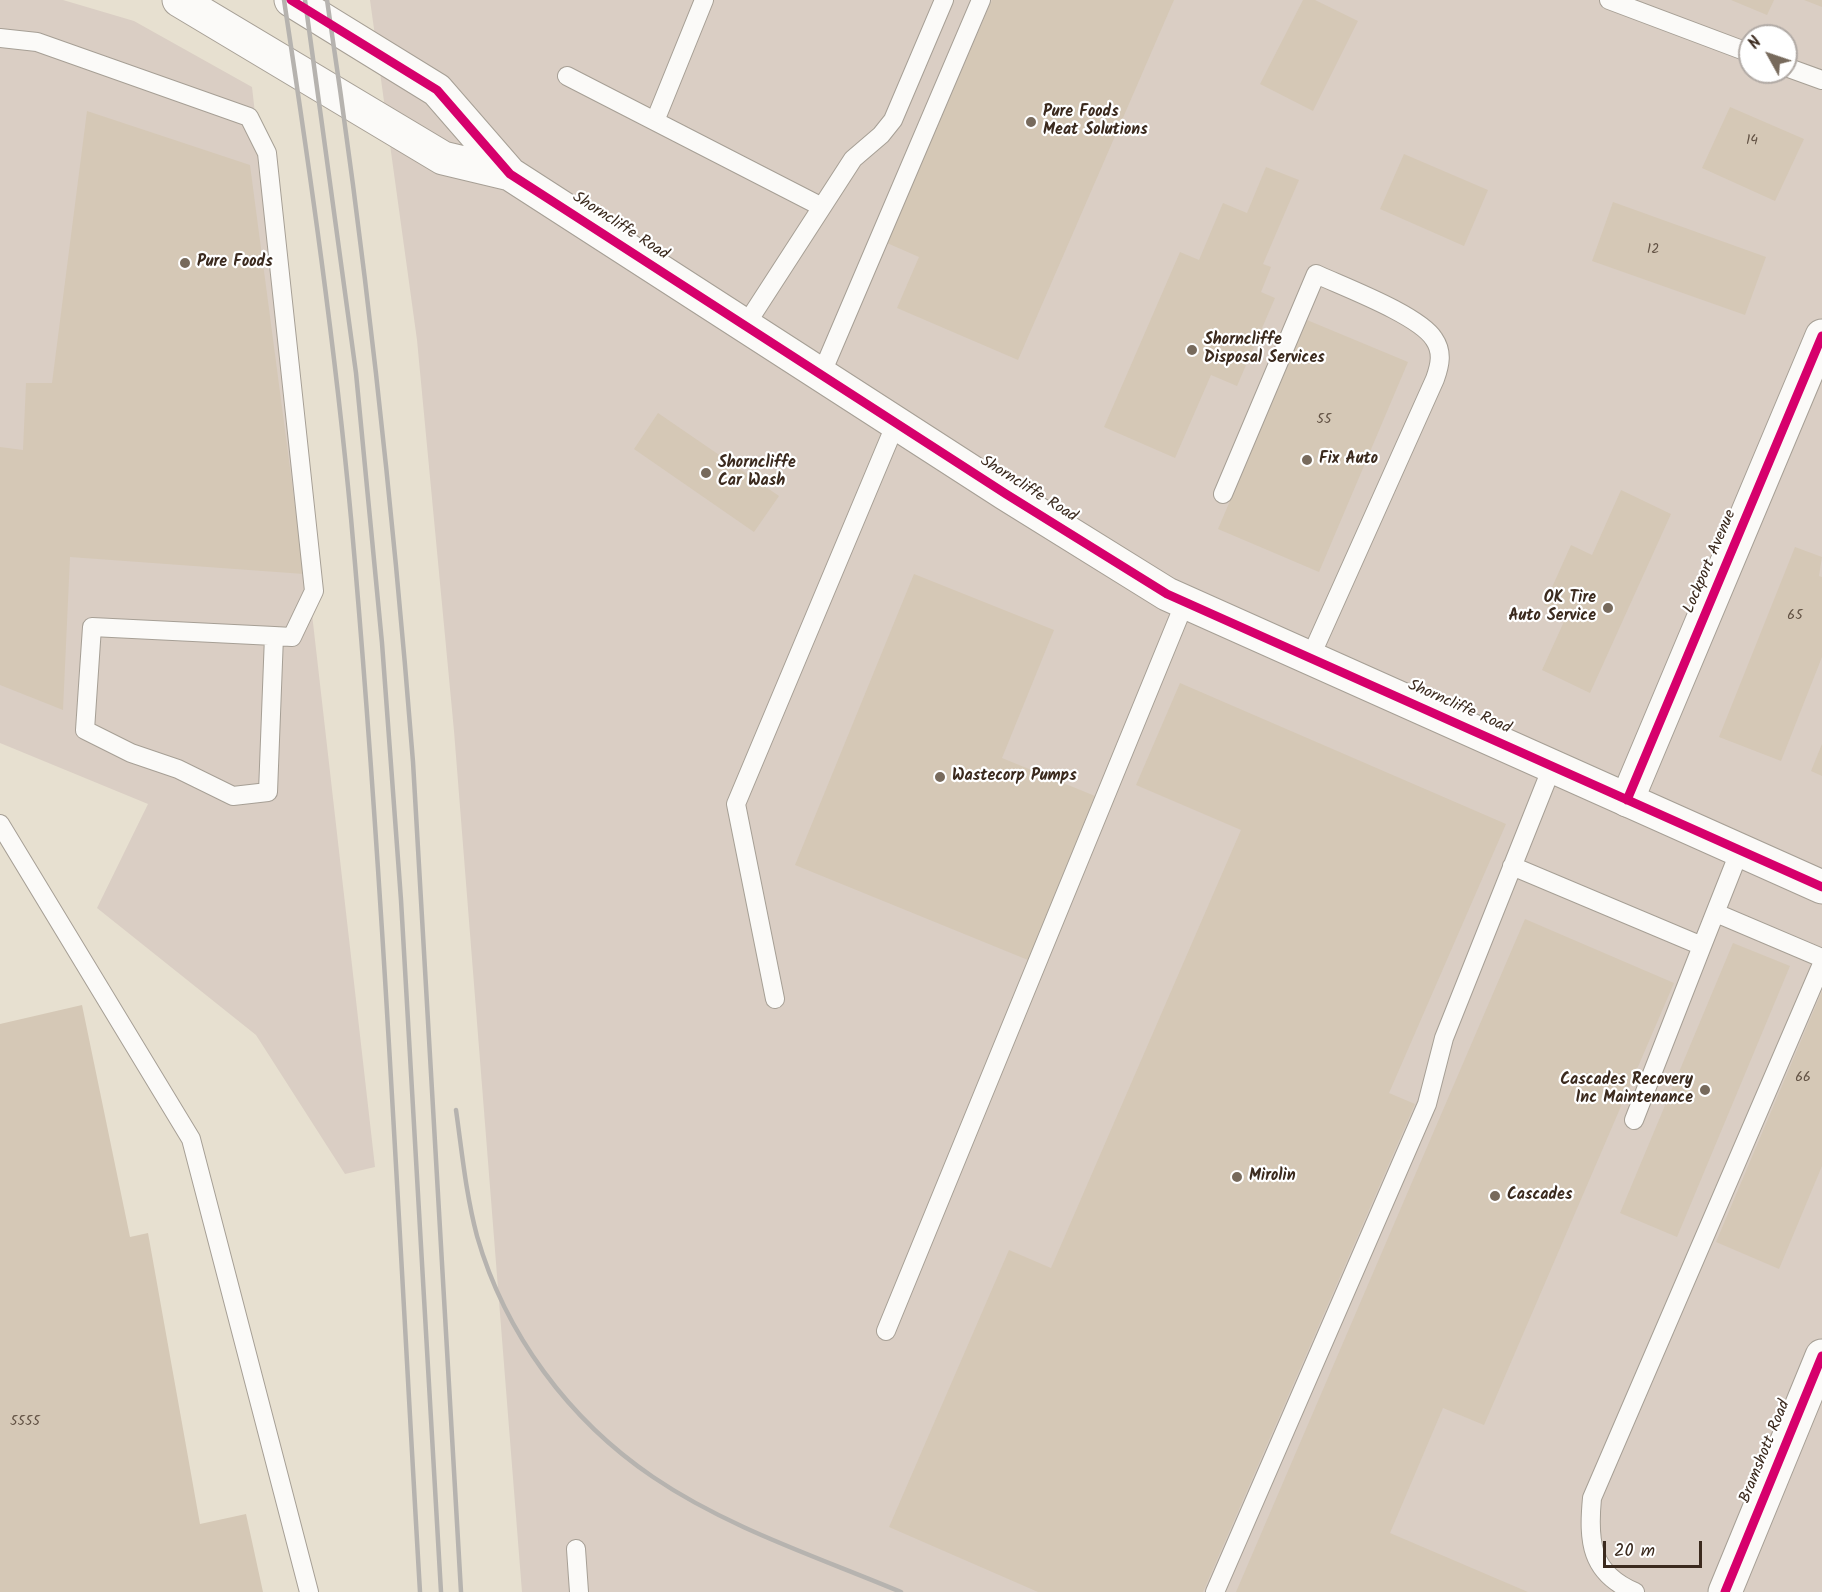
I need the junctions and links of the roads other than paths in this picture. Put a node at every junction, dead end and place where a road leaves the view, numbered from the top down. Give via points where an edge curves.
1 (179, 0) edge
2 (291, 0) edge
3 (704, 0) edge
4 (944, 0) edge
5 (981, 0) edge
6 (1609, 0) edge
7 (0, 38) edge
8 (1738, 48) edge
9 (1798, 71) edge
10 (567, 76) dead end
11 (1822, 80) edge
12 (655, 121) junction
13 (510, 174) junction
14 (822, 207) junction
15 (745, 326) junction
16 (1822, 336) edge
17 (821, 375) junction
18 (896, 423) junction
19 (1223, 494) dead end
20 (1185, 602) junction
21 (274, 636) junction
22 (1310, 658) junction
23 (1552, 766) junction
24 (1627, 800) junction
25 (0, 825) edge
26 (1740, 850) junction
27 (1512, 866) junction
28 (1822, 887) edge
29 (1716, 913) junction
30 (1702, 946) junction
31 (1822, 958) edge
32 (1822, 964) edge
33 (775, 999) dead end
34 (1634, 1120) dead end
35 (886, 1331) dead end
36 (1822, 1356) edge
37 (576, 1548) dead end
38 (309, 1592) edge
39 (579, 1592) edge
40 (1215, 1592) edge
41 (1635, 1592) edge
42 (1725, 1592) edge

1 - 13 street, Shorncliffe Road via 443,158
2 - 13 street, Shorncliffe Road via 437,90
3 - 12 lane
4 - 14 lane via 893,120 854,159
5 - 17 lane
6 - 8 lane
7 - 21 lane via 37,42 249,117 267,153 314,591 292,637
9 - 11 lane
10 - 12 lane
12 - 14 lane
13 - 15 street, Shorncliffe Road
14 - 15 lane
15 - 17 street, Shorncliffe Road
16 - 24 street, Lockport Avenue
17 - 18 street, Shorncliffe Road
18 - 20 street, Shorncliffe Road
18 - 33 lane via 736,804
19 - 22 lane via 1316,274 1414,320 1435,339 1440,364 1435,379
20 - 22 street, Shorncliffe Road
20 - 35 lane
21 - 21 lane via 92,627 85,730 233,796 268,792
22 - 23 street, Shorncliffe Road
23 - 24 street, Shorncliffe Road
23 - 27 lane
24 - 26 street, Shorncliffe Road
25 - 38 lane via 191,1139
26 - 28 street, Shorncliffe Road
26 - 29 lane
27 - 30 lane
27 - 40 lane via 1444,1038 1427,1104
29 - 30 lane
29 - 31 lane
30 - 34 lane
32 - 41 lane via 1592,1498 1588,1533 1595,1558 1622,1587
36 - 42 street, Bramshott Road
37 - 39 lane

